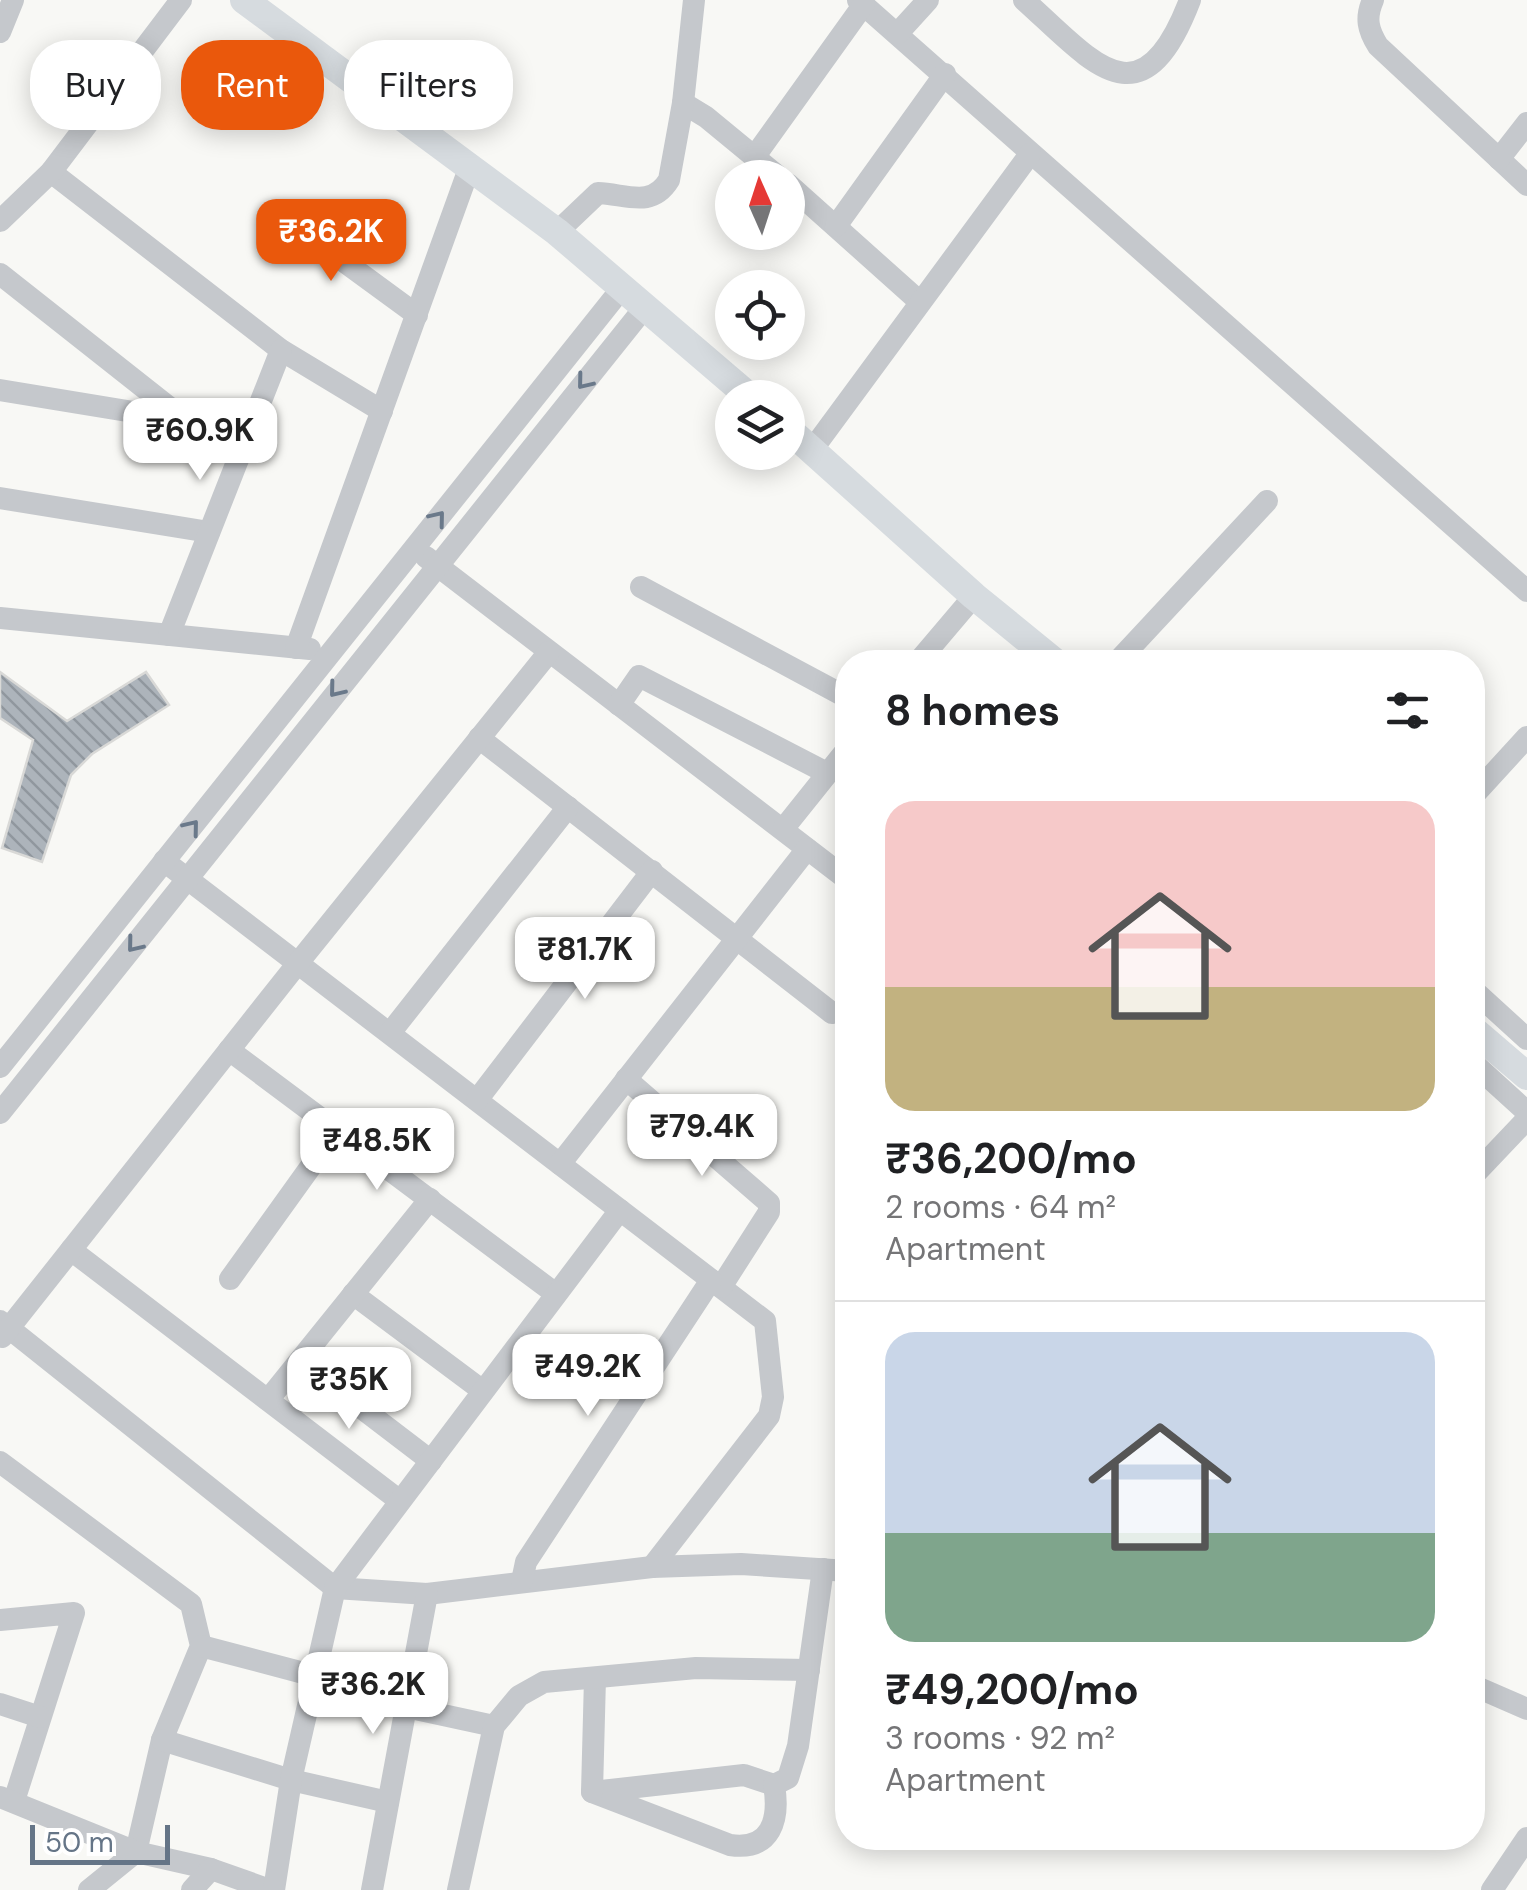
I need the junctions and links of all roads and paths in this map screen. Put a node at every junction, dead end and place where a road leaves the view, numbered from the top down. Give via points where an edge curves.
1 (13, 0) edge
2 (181, 0) edge
3 (244, 0) edge
4 (694, 0) edge
5 (928, 0) edge
6 (1024, 0) edge
7 (1190, 0) edge
8 (1373, 0) edge
9 (861, 2) edge
10 (0, 32) edge
11 (898, 33) junction
12 (945, 74) junction
13 (683, 103) junction
14 (1527, 123) edge
15 (1030, 154) junction
16 (755, 156) junction
17 (1498, 159) junction
18 (760, 160) edge
19 (470, 166) junction
20 (51, 172) junction
21 (1527, 185) edge
22 (805, 199) edge
23 (275, 210) dead end
24 (0, 221) edge
25 (836, 226) junction
26 (556, 232) junction
27 (0, 274) edge
28 (622, 288) junction
29 (920, 302) junction
30 (645, 307) junction
31 (417, 314) junction
32 (281, 350) junction
33 (729, 380) edge
34 (0, 390) edge
35 (382, 411) junction
36 (185, 420) junction
37 (805, 444) edge
38 (812, 450) junction
39 (240, 454) junction
40 (0, 498) edge
41 (1267, 502) dead end
42 (209, 532) junction
43 (414, 548) junction
44 (436, 565) junction
45 (640, 587) dead end
46 (1527, 591) edge
47 (974, 596) junction
48 (0, 618) edge
49 (169, 635) junction
50 (296, 648) junction
51 (928, 650) edge
52 (1040, 650) edge
53 (1128, 650) edge
54 (332, 651) junction
55 (366, 652) junction
56 (550, 652) junction
57 (835, 691) edge
58 (620, 705) junction
59 (1527, 737) edge
60 (480, 738) junction
61 (835, 763) edge
62 (827, 773) junction
63 (1485, 784) edge
64 (568, 807) junction
65 (784, 828) junction
66 (807, 848) junction
67 (164, 861) junction
68 (835, 870) edge
69 (652, 871) junction
70 (188, 878) junction
71 (737, 938) junction
72 (298, 963) junction
73 (1485, 1001) edge
74 (832, 1013) dead end
75 (390, 1033) junction
76 (1527, 1039) edge
77 (1485, 1040) edge
78 (229, 1050) junction
79 (0, 1067) edge
80 (1485, 1075) edge
81 (1527, 1076) edge
82 (626, 1079) junction
83 (477, 1100) junction
84 (0, 1113) edge
85 (1527, 1116) edge
86 (336, 1130) junction
87 (1485, 1163) edge
88 (560, 1164) junction
89 (430, 1199) junction
90 (620, 1210) junction
91 (71, 1250) junction
92 (230, 1280) dead end
93 (716, 1283) junction
94 (353, 1294) junction
95 (556, 1294) junction
96 (3, 1330) edge
97 (300, 1361) junction
98 (483, 1391) junction
99 (268, 1400) junction
100 (431, 1460) junction
101 (0, 1462) edge
102 (400, 1502) junction
103 (652, 1567) junction
104 (823, 1568) junction
105 (835, 1569) edge
106 (522, 1581) junction
107 (335, 1588) junction
108 (427, 1594) junction
109 (0, 1620) edge
110 (201, 1646) junction
111 (809, 1670) junction
112 (314, 1676) junction
113 (595, 1678) junction
114 (1485, 1691) edge
115 (0, 1704) edge
116 (406, 1708) junction
117 (1527, 1709) edge
118 (40, 1717) junction
119 (494, 1726) junction
120 (162, 1740) junction
121 (290, 1780) junction
122 (774, 1786) junction
123 (592, 1792) junction
124 (7, 1799) edge
125 (388, 1802) junction
126 (1527, 1838) edge
127 (136, 1852) junction
128 (211, 1870) junction
129 (89, 1890) edge
130 (192, 1890) edge
131 (272, 1890) edge
132 (372, 1890) edge
133 (458, 1890) edge
134 (1492, 1890) edge

1 - 10 street
2 - 20 street
3 - 19 main road
4 - 13 street
5 - 11 street
6 - 7 street via 1112,73 1139,71 1156,59
8 - 17 street via 1368,31 1378,46
9 - 11 street
9 - 16 street
11 - 12 street
12 - 15 street
12 - 25 street
13 - 16 street
13 - 26 street via 662,191 644,199 598,193
14 - 17 street
15 - 29 street
15 - 46 street
16 - 18 street
17 - 21 street
19 - 26 main road
19 - 31 street
20 - 24 street
20 - 32 street
22 - 25 street
23 - 31 street
25 - 29 street
26 - 28 main road
27 - 36 street
28 - 30 main road
43 -> 28 street
29 - 38 street
30 - 33 main road
30 -> 44 street
31 - 35 street
32 - 35 street
32 - 39 street
34 - 36 street
35 - 50 street
36 - 39 street
37 - 38 main road
38 - 47 main road
39 - 42 street
40 - 42 street
41 - 53 street
42 - 49 street
43 - 44 street
43 - 54 street
44 - 55 street
44 - 56 street
45 - 57 street
47 - 51 street
47 - 52 main road
48 - 49 street
49 - 50 street
50 - 54 street
54 - 55 street
67 -> 54 street
55 -> 70 street
56 - 58 street
56 - 60 street
58 - 62 street via 639,676
58 - 65 street
59 - 63 street
60 - 64 street
60 - 72 street
61 - 62 street
62 - 65 street
64 - 69 street
64 - 75 street
65 - 66 street
66 - 68 street
66 - 71 street
67 - 70 street
67 - 79 street
69 - 71 street
69 - 83 street
70 - 72 street
70 -> 84 street
71 - 74 street
71 - 82 street
72 - 75 street
72 - 78 street
73 - 76 street
75 - 83 street
77 - 81 main road
78 - 86 street
78 - 91 street
80 - 85 street
82 - 88 street
82 - 93 street via 769,1203
83 - 88 street
85 - 87 street
86 - 89 street
86 - 92 street
88 - 90 street
89 - 94 street
89 - 95 street
90 - 93 street
90 - 95 street
91 - 96 street
91 - 99 street
93 - 103 street via 765,1321 769,1416
93 - 106 street via 526,1562
94 - 97 street
94 - 98 street
95 - 98 street
96 - 107 street
97 - 99 street
97 - 100 street
98 - 100 street
99 - 102 street
100 - 102 street
101 - 110 street via 191,1604
102 - 107 street
103 - 104 street
103 - 106 street
104 - 105 street
104 - 111 street
106 - 108 street
107 - 108 street
107 - 112 street
108 - 116 street
109 - 118 street via 74,1613
110 - 112 street
110 - 120 street
111 - 113 street via 696,1668
111 - 122 street via 793,1762 788,1778
112 - 121 street
113 - 119 street via 544,1682 519,1696
113 - 123 street
114 - 117 street
115 - 118 street
116 - 119 street
116 - 125 street
118 - 124 street
119 - 133 street
120 - 121 street
120 - 127 street
121 - 125 street
121 - 131 street
122 - 123 street via 744,1775
122 - 123 street via 773,1824 750,1848
124 - 127 street
125 - 132 street
126 - 134 street
127 - 128 street
127 - 129 street
128 - 130 street
128 - 131 street

